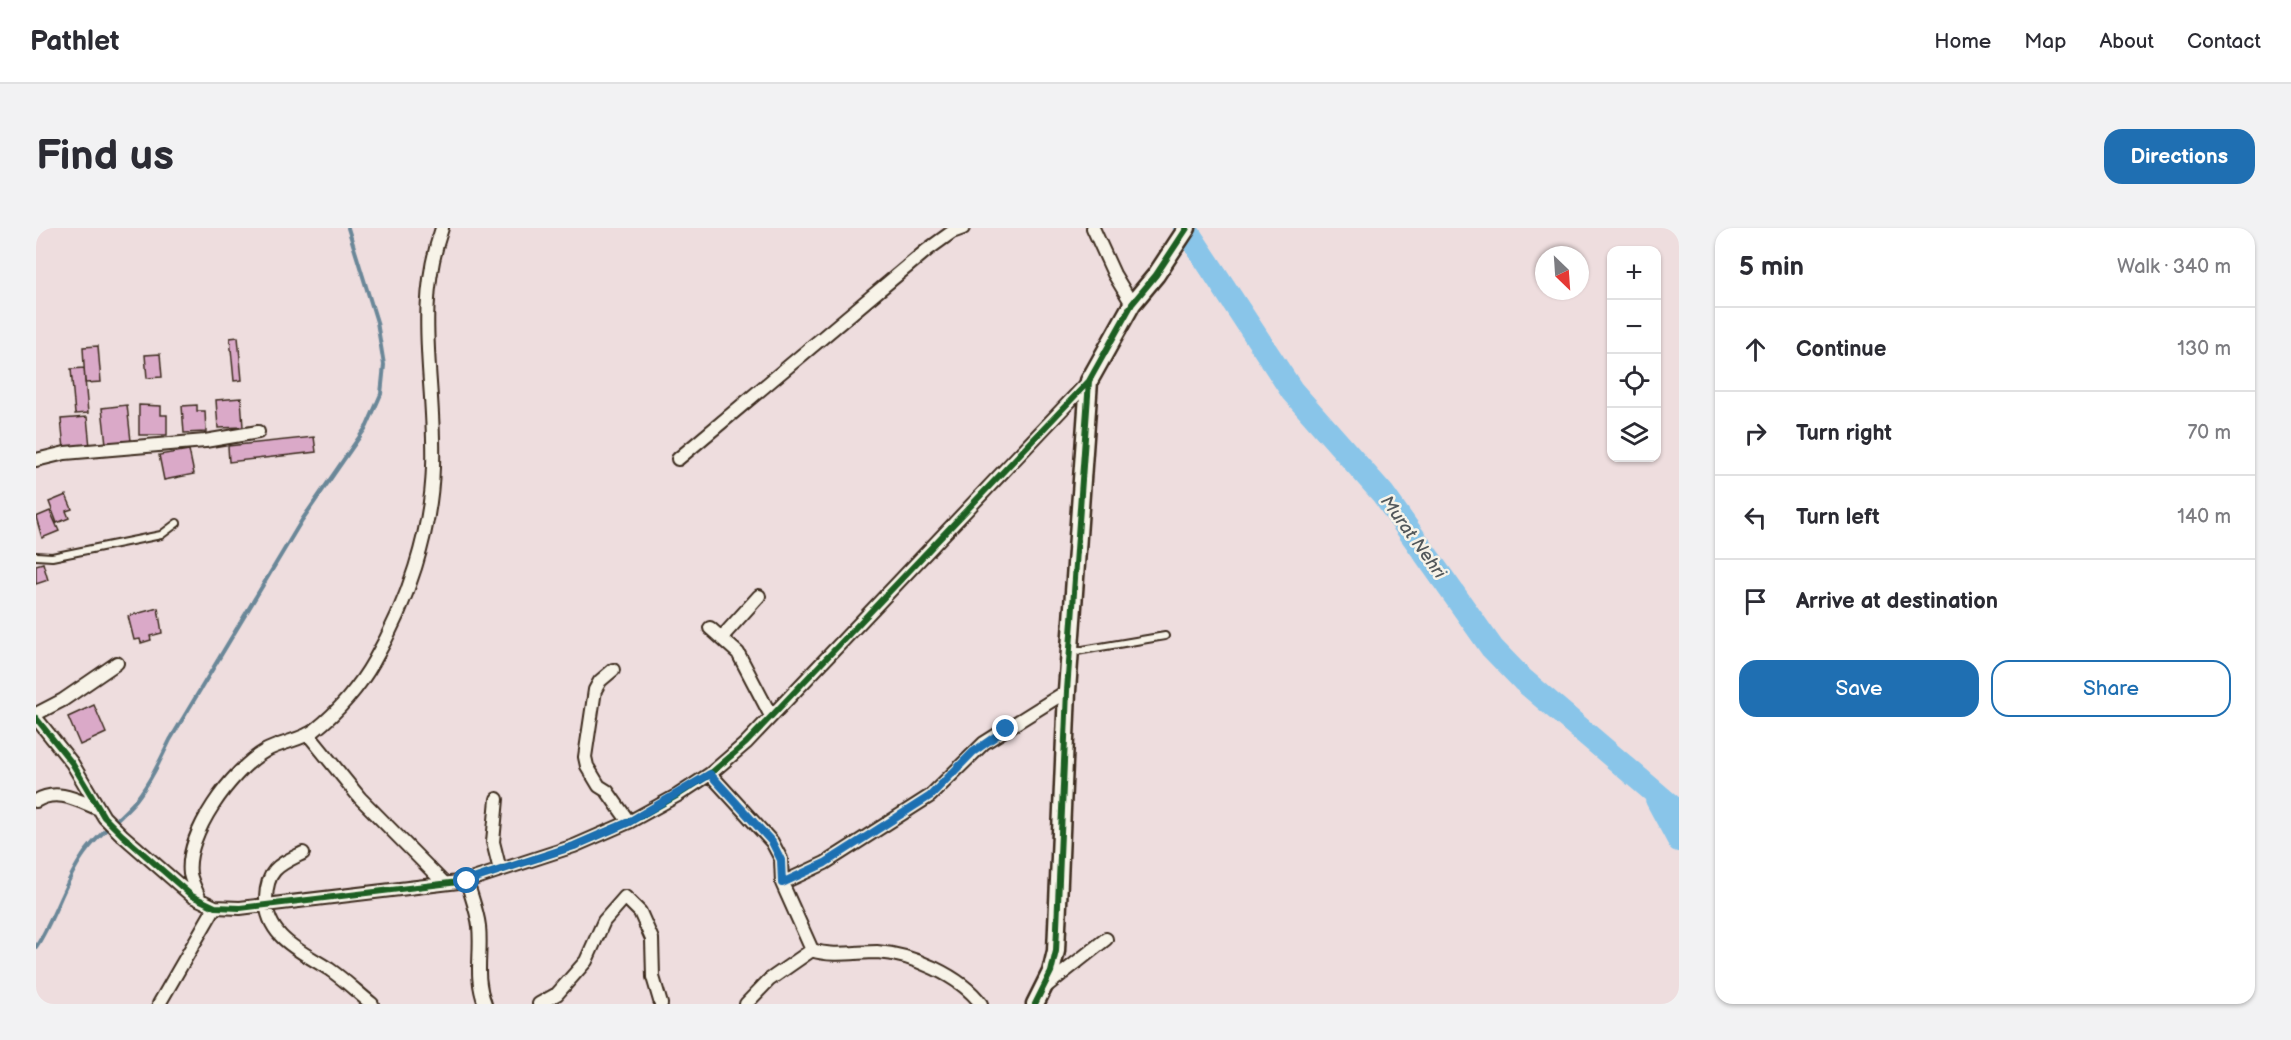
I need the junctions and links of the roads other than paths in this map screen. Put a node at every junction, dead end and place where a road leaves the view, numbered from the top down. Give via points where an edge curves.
1 (442, 228) edge
2 (963, 228) edge
3 (1093, 228) edge
4 (1187, 228) edge
5 (1132, 304) junction
6 (1089, 381) junction
7 (258, 432) dead end
8 (678, 459) dead end
9 (36, 460) edge
10 (177, 523) dead end
11 (36, 556) edge
12 (759, 596) dead end
13 (710, 628) dead end
14 (1166, 636) dead end
15 (722, 637) junction
16 (1070, 652) junction
17 (117, 663) dead end
18 (612, 670) dead end
19 (1067, 691) junction
20 (36, 716) edge
21 (771, 716) junction
22 (308, 735) junction
23 (710, 774) junction
24 (497, 799) dead end
25 (36, 801) edge
26 (101, 813) junction
27 (629, 822) junction
28 (303, 853) dead end
29 (501, 870) junction
30 (467, 881) junction
31 (444, 883) junction
32 (782, 883) junction
33 (200, 900) junction
34 (266, 904) junction
35 (215, 907) junction
36 (1106, 939) dead end
37 (812, 950) junction
38 (1039, 997) edge
39 (159, 1004) edge
40 (372, 1004) edge
41 (486, 1004) edge
42 (538, 1004) edge
43 (661, 1004) edge
44 (746, 1004) edge
45 (981, 1004) edge

1 - 22 street via 429,271 427,298 425,335 433,467 420,545 395,620 374,663 349,697
2 - 8 street via 927,250
3 - 5 street
4 - 5 street
5 - 6 street
6 - 16 street
6 - 21 street
7 - 9 street via 205,441 65,453
10 - 11 lane via 160,535 52,557
12 - 15 street
13 - 15 street
14 - 16 lane
15 - 21 street via 738,652
16 - 19 street
17 - 20 street
18 - 27 street via 595,690 585,757 593,778
19 - 32 street via 984,743 930,796 825,863
19 - 38 street via 1056,951
20 - 26 street via 72,763
21 - 23 street
22 - 31 street via 390,830
22 - 33 street via 281,742 251,761 231,781 206,817 190,860 190,875
23 - 27 street
23 - 32 street via 772,842 781,860
24 - 29 street via 493,843
25 - 26 street via 51,794 68,796
26 - 33 street
27 - 29 street via 574,846
28 - 34 street via 272,873 267,883
29 - 30 street
30 - 31 street
30 - 41 street via 477,913 477,972
31 - 34 street
32 - 37 street
33 - 35 street
34 - 35 street
34 - 40 street via 272,926 289,944
35 - 39 street
36 - 38 street
37 - 44 street via 770,980
37 - 45 street via 880,952 941,969 973,993
42 - 43 street via 557,994 586,962 604,921 625,897 640,912 652,939 653,977

